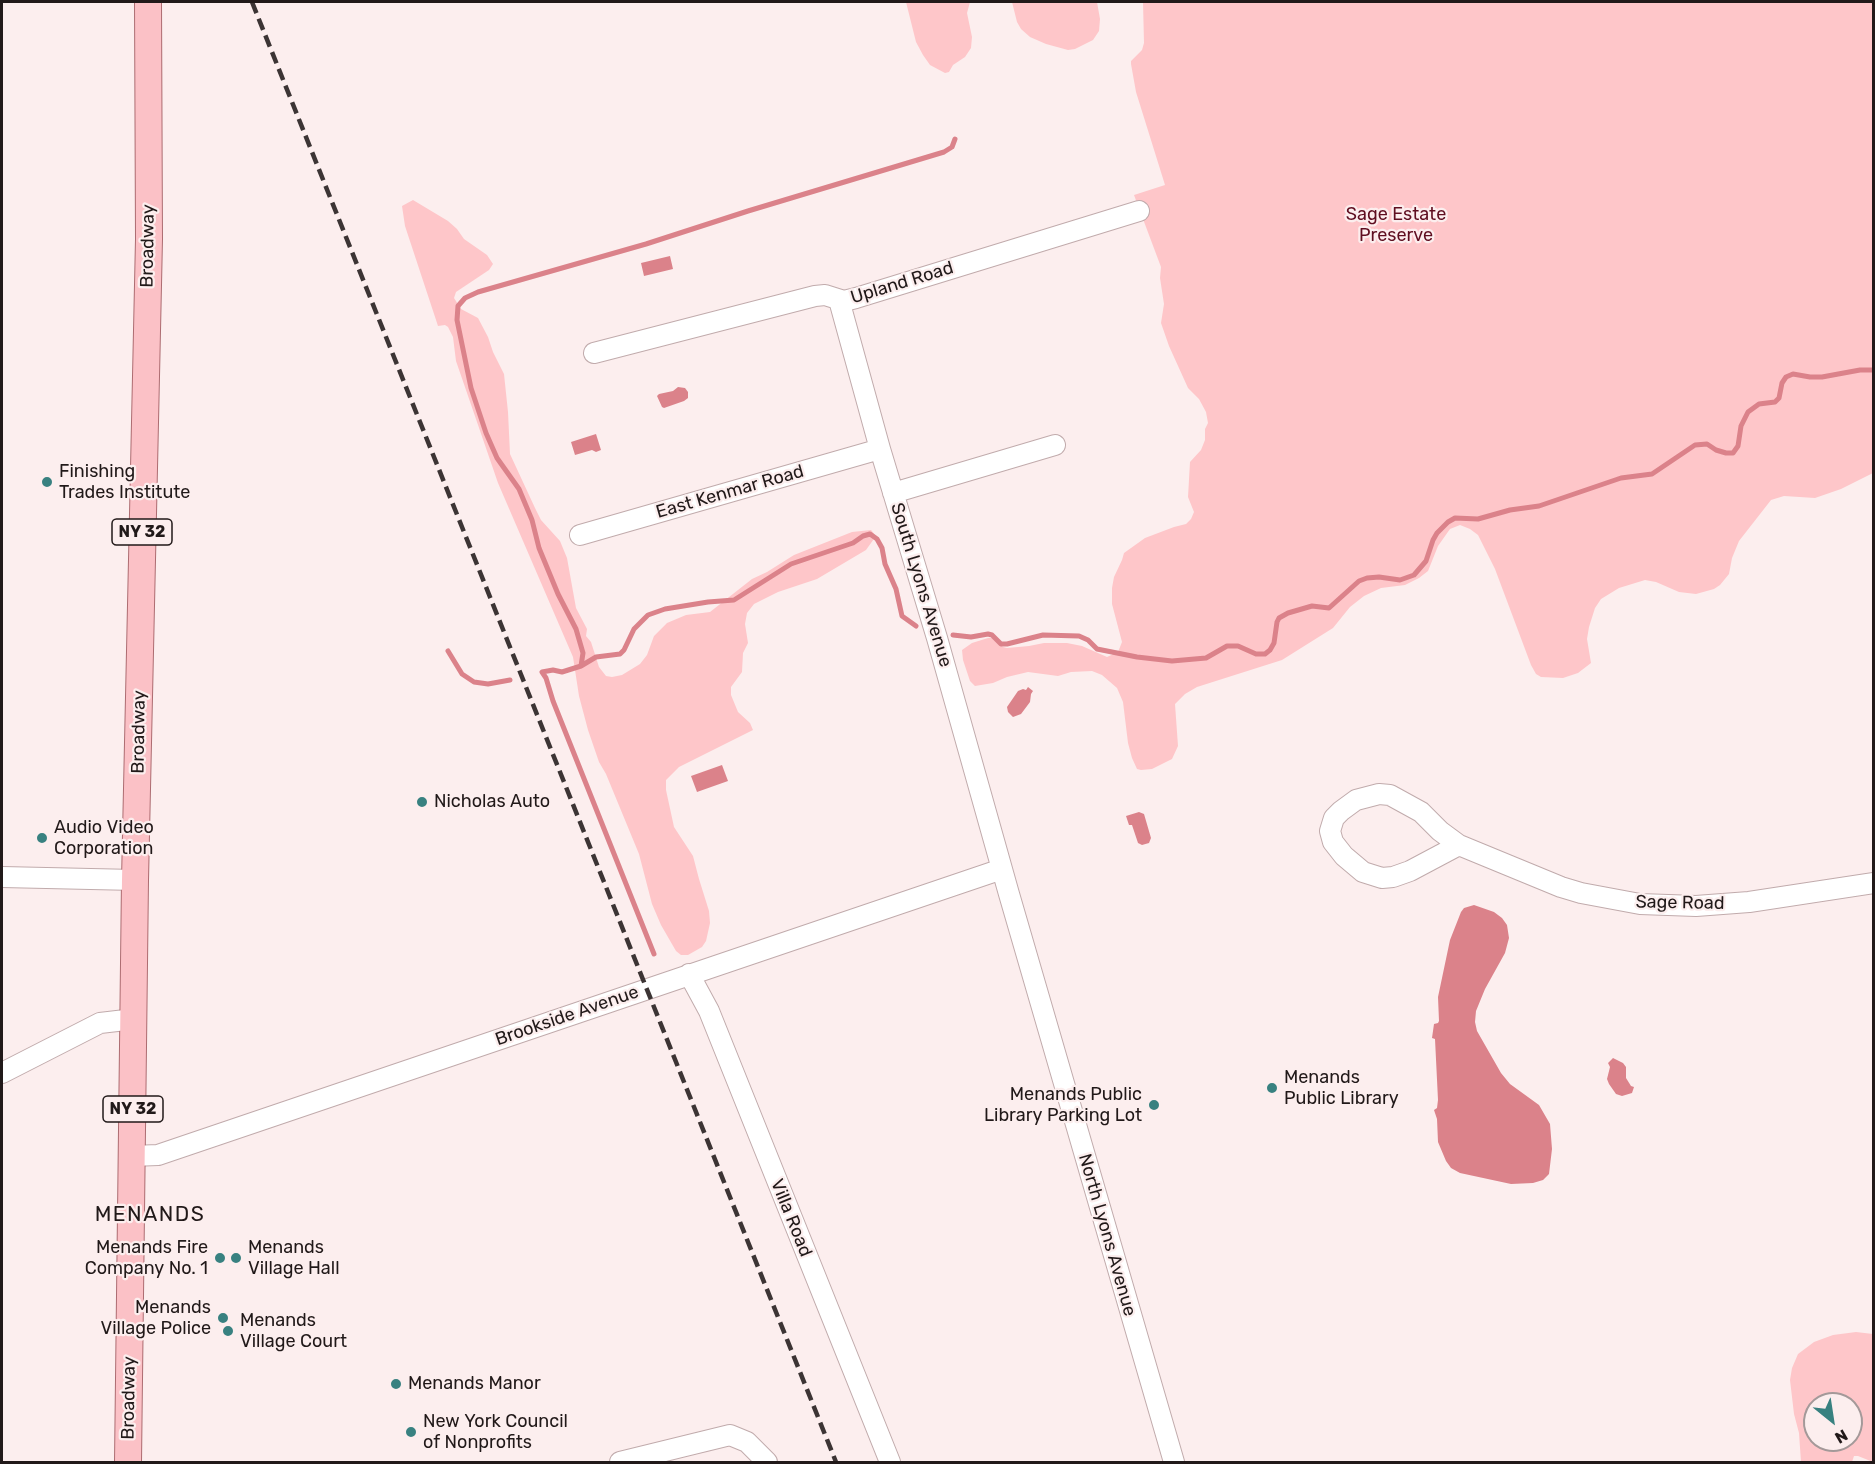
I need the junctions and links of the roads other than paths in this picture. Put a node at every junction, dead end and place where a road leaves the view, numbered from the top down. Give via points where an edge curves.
1 (148, 2) edge
2 (1139, 211) dead end
3 (839, 300) junction
4 (594, 353) dead end
5 (1055, 445) dead end
6 (880, 450) junction
7 (893, 493) junction
8 (580, 535) dead end
9 (1459, 845) junction
10 (1002, 869) junction
11 (2, 877) edge
12 (135, 880) junction
13 (1874, 883) edge
14 (689, 974) junction
15 (134, 1019) junction
16 (2, 1073) edge
17 (132, 1156) junction
18 (128, 1462) edge
19 (620, 1462) edge
20 (767, 1462) edge
21 (890, 1462) edge
22 (1174, 1462) edge

1 - 12 main road, Broadway / NY 32 via 149,239
2 - 3 street, Upland Road
3 - 4 street, Upland Road via 815,296
3 - 6 street, South Lyons Avenue
5 - 7 street
6 - 7 street, South Lyons Avenue
6 - 8 street, East Kenmar Road
7 - 10 street, South Lyons Avenue
9 - 9 street, Sage Road via 1421,812 1384,794 1349,805 1334,818 1330,831 1344,856 1364,872 1382,878 1410,871
9 - 13 street, Sage Road via 1561,887 1640,904 1749,902
10 - 14 street, Brookside Avenue
10 - 22 street, North Lyons Avenue
11 - 12 street
12 - 15 main road, Broadway / NY 32
14 - 17 street, Brookside Avenue via 158,1155
14 - 21 street, Villa Road via 709,1011
15 - 16 street via 102,1022
15 - 17 main road, Broadway / NY 32
17 - 18 main road, Broadway / NY 32
19 - 20 street via 730,1435 747,1442

